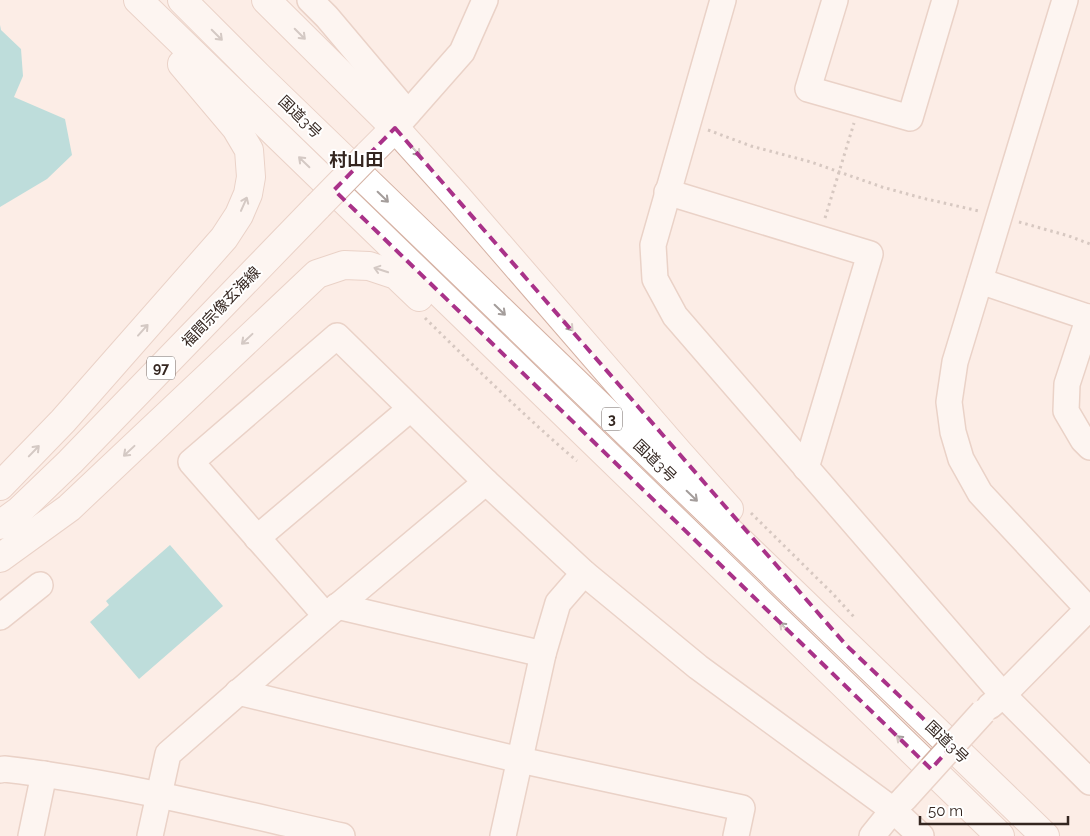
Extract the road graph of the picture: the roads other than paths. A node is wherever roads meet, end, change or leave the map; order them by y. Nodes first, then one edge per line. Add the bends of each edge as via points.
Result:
1 (136, 0) edge
2 (182, 0) edge
3 (266, 0) edge
4 (485, 0) edge
5 (723, 0) edge
6 (835, 0) edge
7 (945, 0) edge
8 (1065, 0) edge
9 (326, 6) edge
10 (402, 120) junction
11 (668, 192) junction
12 (980, 281) junction
13 (1089, 317) edge
14 (410, 409) junction
15 (1090, 448) edge
16 (620, 468) junction
17 (806, 468) junction
18 (486, 482) junction
19 (0, 486) edge
20 (0, 525) edge
21 (257, 538) junction
22 (0, 558) edge
23 (584, 572) junction
24 (40, 585) dead end
25 (1089, 610) edge
26 (332, 611) junction
27 (0, 617) edge
28 (846, 645) junction
29 (543, 654) junction
30 (238, 692) junction
31 (1003, 695) junction
32 (520, 760) junction
33 (0, 770) edge
34 (44, 774) junction
35 (1090, 782) edge
36 (160, 796) junction
37 (899, 804) junction
38 (274, 829) edge
39 (30, 836) edge
40 (150, 836) edge
41 (342, 836) edge
42 (503, 836) edge
43 (736, 836) edge
44 (872, 836) edge
45 (921, 836) edge
46 (1000, 836) edge
47 (1045, 836) edge

16 -> 1 main road, 国道3号 / 3
19 -> 1 main road via 224,238 248,194 251,177 249,150 236,128 153,30
2 -> 28 main road, 国道3号 / 3
3 -> 10 main road
4 - 10 street via 462,52
5 - 11 street
6 - 7 street via 808,89 910,118
8 - 12 street
9 - 10 street
10 - 20 main road, 福間宗像玄海線 / 97, bridge via 70,462
10 -> 28 main road via 458,198
11 - 17 street via 653,245 655,279 675,316
11 - 17 street via 870,254
12 - 13 street
12 - 25 street via 955,362 949,402 961,459 980,493
13 - 15 street via 1067,384 1066,412
14 - 18 street
14 - 21 street
14 - 21 street via 337,336 191,462
16 -> 22 main road via 545,416 396,275 369,266 344,265 316,274 69,508
46 -> 16 main road, 国道3号 / 3
17 - 31 street
18 - 23 street
18 - 26 street
21 - 26 street
23 - 29 street via 558,603
23 - 37 street via 698,666
24 - 27 street
25 - 31 street
26 - 29 street
26 - 30 street
28 - 47 main road, 国道3号 / 3
29 - 32 street
30 - 32 street
30 - 36 street via 168,754
31 - 35 street
31 - 37 street, bridge via 983,712
32 - 42 street
32 - 43 street via 742,808
33 - 34 street
34 - 36 street
34 - 39 street
36 - 38 street
36 - 40 street
37 - 44 street
37 - 45 street
38 - 41 street

